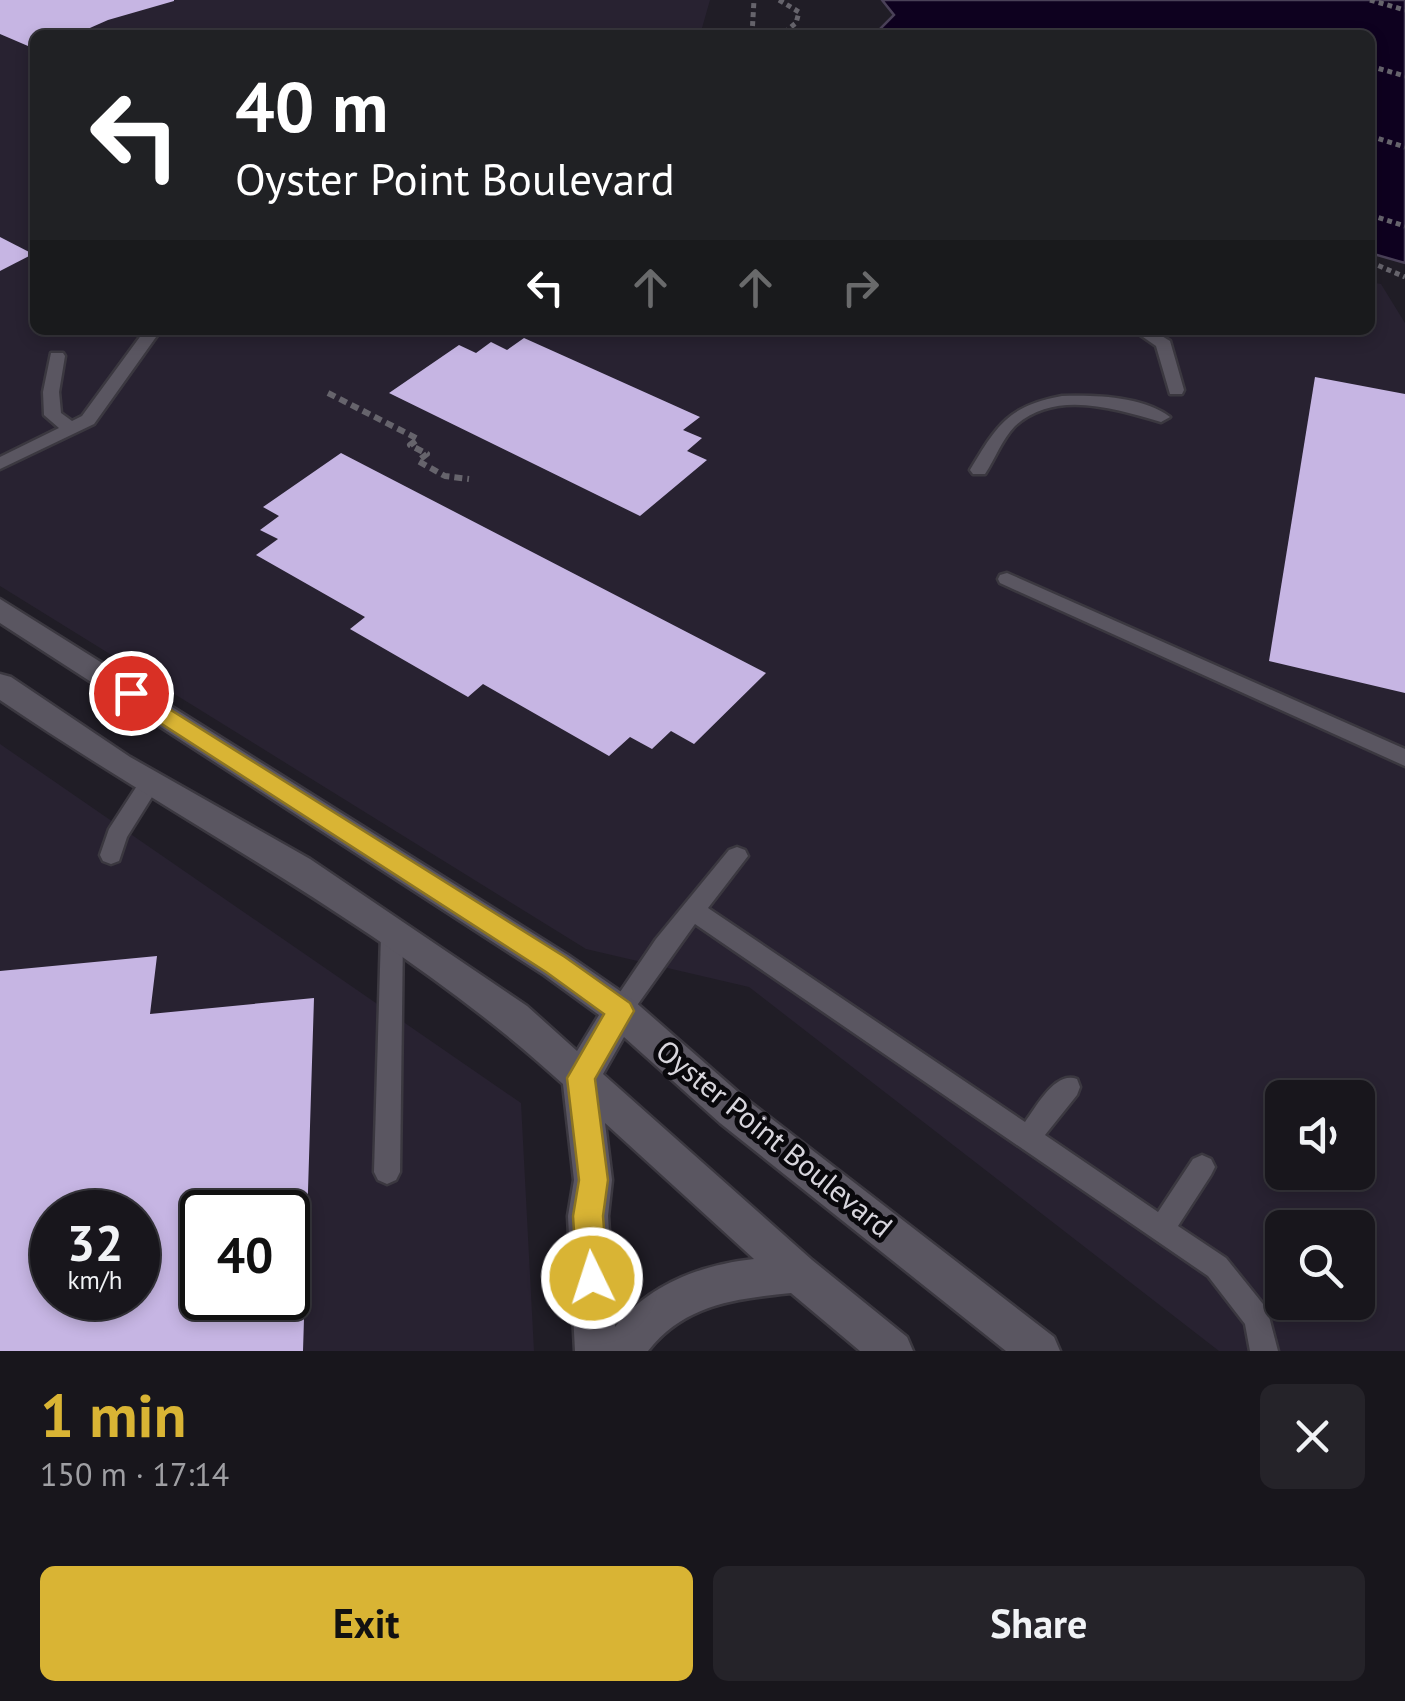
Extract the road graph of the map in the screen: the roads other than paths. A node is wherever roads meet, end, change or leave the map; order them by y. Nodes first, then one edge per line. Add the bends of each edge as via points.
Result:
1 (150, 335) edge
2 (1149, 335) edge
3 (58, 356) dead end
4 (1176, 390) dead end
5 (1161, 417) dead end
6 (69, 427) junction
7 (0, 464) edge
8 (979, 470) dead end
9 (1007, 580) dead end
10 (0, 609) edge
11 (2, 694) edge
12 (1405, 758) edge
13 (151, 781) junction
14 (111, 854) dead end
15 (737, 856) dead end
16 (694, 910) junction
17 (392, 935) junction
18 (620, 1011) junction
19 (581, 1078) junction
20 (1068, 1088) dead end
21 (1028, 1138) junction
22 (1202, 1166) dead end
23 (387, 1172) dead end
24 (1161, 1229) junction
25 (798, 1274) junction
26 (596, 1351) edge
27 (622, 1351) edge
28 (892, 1351) edge
29 (1040, 1351) edge
30 (1264, 1351) edge

1 - 6 lane via 88,420
2 - 4 lane via 1164,344
3 - 6 lane via 51,405 53,416
5 - 8 lane via 1129,403 1054,402 1007,425
6 - 7 lane
9 - 12 lane
10 - 18 street, Oyster Point Boulevard
11 - 13 street
13 - 14 lane
13 - 17 street via 298,868
15 - 16 lane
16 - 18 lane
16 - 21 lane
17 - 19 street via 514,1017
17 - 23 lane
18 - 19 street
18 - 29 street, Oyster Point Boulevard via 732,1112
19 - 25 street
19 - 26 street via 593,1180 588,1216
20 - 21 lane
21 - 24 lane
22 - 24 lane
24 - 30 lane via 1217,1266 1257,1318
25 - 27 street via 726,1280 685,1292 660,1308
25 - 28 street

